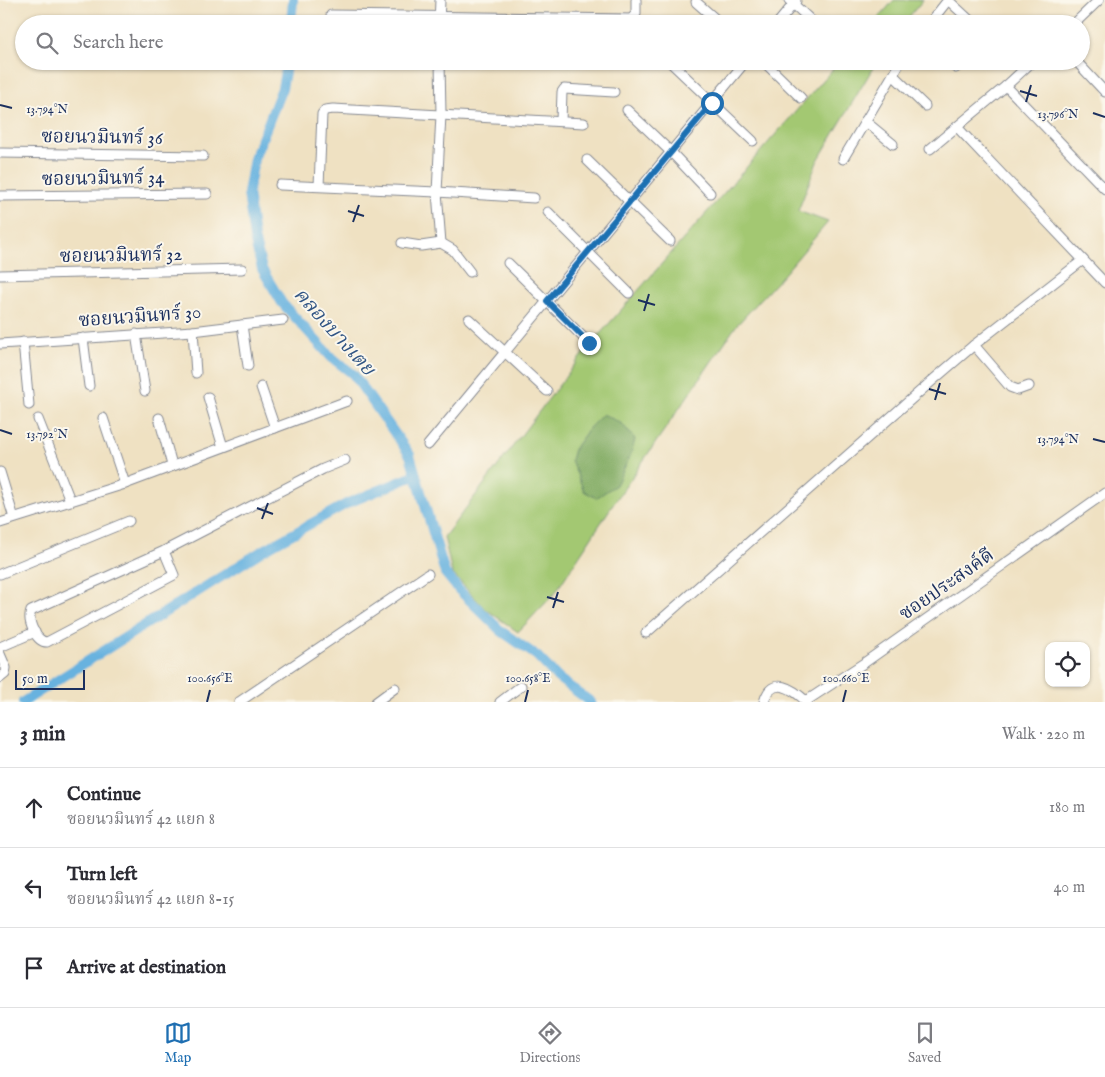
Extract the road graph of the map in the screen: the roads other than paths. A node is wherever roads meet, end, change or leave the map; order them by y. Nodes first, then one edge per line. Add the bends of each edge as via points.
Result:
1 (440, 0) edge
2 (636, 0) edge
3 (948, 0) edge
4 (1099, 0) edge
5 (793, 1) edge
6 (696, 2) dead end
7 (439, 15) edge
8 (635, 15) edge
9 (711, 15) edge
10 (783, 15) edge
11 (806, 15) edge
12 (936, 15) edge
13 (964, 15) edge
14 (1083, 15) edge
15 (440, 70) edge
16 (678, 70) edge
17 (739, 70) edge
18 (772, 70) edge
19 (896, 70) edge
20 (1023, 70) edge
21 (1084, 70) edge
22 (893, 75) junction
23 (1006, 86) junction
24 (614, 92) dead end
25 (1105, 92) edge
26 (801, 98) dead end
27 (712, 103) junction
28 (925, 106) dead end
29 (627, 110) dead end
30 (441, 115) junction
31 (561, 121) junction
32 (866, 121) junction
33 (584, 123) dead end
34 (957, 126) junction
35 (753, 141) dead end
36 (893, 144) dead end
37 (930, 149) dead end
38 (671, 152) junction
39 (0, 153) edge
40 (203, 156) dead end
41 (843, 159) dead end
42 (587, 160) dead end
43 (280, 185) dead end
44 (319, 186) junction
45 (1105, 189) edge
46 (437, 192) junction
47 (710, 193) dead end
48 (207, 194) dead end
49 (0, 196) edge
50 (534, 198) dead end
51 (630, 201) junction
52 (548, 212) dead end
53 (670, 241) dead end
54 (402, 243) dead end
55 (441, 243) junction
56 (588, 252) junction
57 (1083, 260) junction
58 (508, 263) dead end
59 (242, 269) dead end
60 (470, 272) dead end
61 (0, 275) edge
62 (1105, 283) edge
63 (629, 293) dead end
64 (547, 301) junction
65 (469, 319) dead end
66 (283, 320) dead end
67 (242, 325) junction
68 (193, 331) junction
69 (136, 334) junction
70 (83, 338) junction
71 (23, 342) junction
72 (589, 343) dead end
73 (0, 344) edge
74 (974, 345) junction
75 (505, 351) junction
76 (248, 366) dead end
77 (196, 373) dead end
78 (89, 386) dead end
79 (1030, 386) dead end
80 (261, 387) dead end
81 (144, 391) dead end
82 (547, 391) dead end
83 (208, 397) dead end
84 (347, 401) dead end
85 (29, 405) dead end
86 (38, 418) dead end
87 (103, 418) dead end
88 (159, 418) dead end
89 (275, 428) junction
90 (428, 445) dead end
91 (223, 447) junction
92 (345, 460) dead end
93 (172, 465) junction
94 (0, 472) edge
95 (124, 484) junction
96 (1105, 493) edge
97 (70, 500) junction
98 (14, 518) junction
99 (129, 521) dead end
100 (0, 523) edge
101 (164, 551) junction
102 (0, 574) edge
103 (428, 574) dead end
104 (35, 632) junction
105 (646, 633) dead end
106 (0, 647) edge
107 (0, 654) edge
108 (0, 678) edge
109 (520, 686) dead end
110 (395, 688) dead end
111 (244, 701) edge
112 (806, 701) edge
113 (376, 702) edge
114 (500, 702) edge
115 (764, 702) edge

1 - 7 street
2 - 8 street
3 - 12 street
3 - 13 street
4 - 14 street
5 - 10 street
5 - 11 street
6 - 9 street
15 - 30 street
16 - 27 street
17 - 27 street
18 - 26 street
19 - 22 street
20 - 23 street
21 - 25 street
22 - 28 street
22 - 32 street
23 - 34 street
23 - 45 street
24 - 31 street via 564,90
27 - 35 street
27 - 38 street
29 - 38 street
30 - 31 street
30 - 44 street via 326,110 322,114
30 - 46 street
31 - 33 street
32 - 36 street
32 - 41 street
34 - 37 street
34 - 57 street
38 - 47 street
38 - 51 street
39 - 40 street, ซอยนวมินทร์ 36
42 - 51 street
43 - 44 street
44 - 46 street
46 - 50 street
46 - 55 street
48 - 49 street, ซอยนวมินทร์ 34
51 - 53 street
51 - 56 street
52 - 56 street
54 - 55 street via 421,246
55 - 60 street via 453,250
56 - 63 street
56 - 64 street
57 - 62 street
57 - 74 street
58 - 64 street
59 - 61 street, ซอยนวมินทร์ 32
64 - 72 street
64 - 75 street
65 - 75 street
66 - 67 street, ซอยนวมินทร์ 30
67 - 68 street, ซอยนวมินทร์ 30
67 - 76 street
68 - 69 street, ซอยนวมินทร์ 30
68 - 77 street
69 - 70 street, ซอยนวมินทร์ 30
69 - 81 street
70 - 71 street, ซอยนวมินทร์ 30
70 - 78 street
71 - 73 street, ซอยนวมินทร์ 30
71 - 85 street
74 - 79 street via 1010,387 1018,390
74 - 105 street
75 - 82 street
75 - 90 street
80 - 89 street
83 - 91 street
84 - 89 street
86 - 97 street
87 - 95 street
88 - 93 street
89 - 91 street
91 - 93 street
92 - 101 street
93 - 95 street
94 - 98 street
95 - 97 street
96 - 112 street, ซอยประสงค์ดี
97 - 98 street
98 - 100 street
99 - 102 street
101 - 104 street via 31,612 29,620
101 - 104 street via 174,575 47,642 39,640
103 - 111 street
104 - 106 street
107 - 108 street via 6,668
109 - 114 street
110 - 113 street
112 - 115 street, ซอยประสงค์ดี via 788,687 777,686

